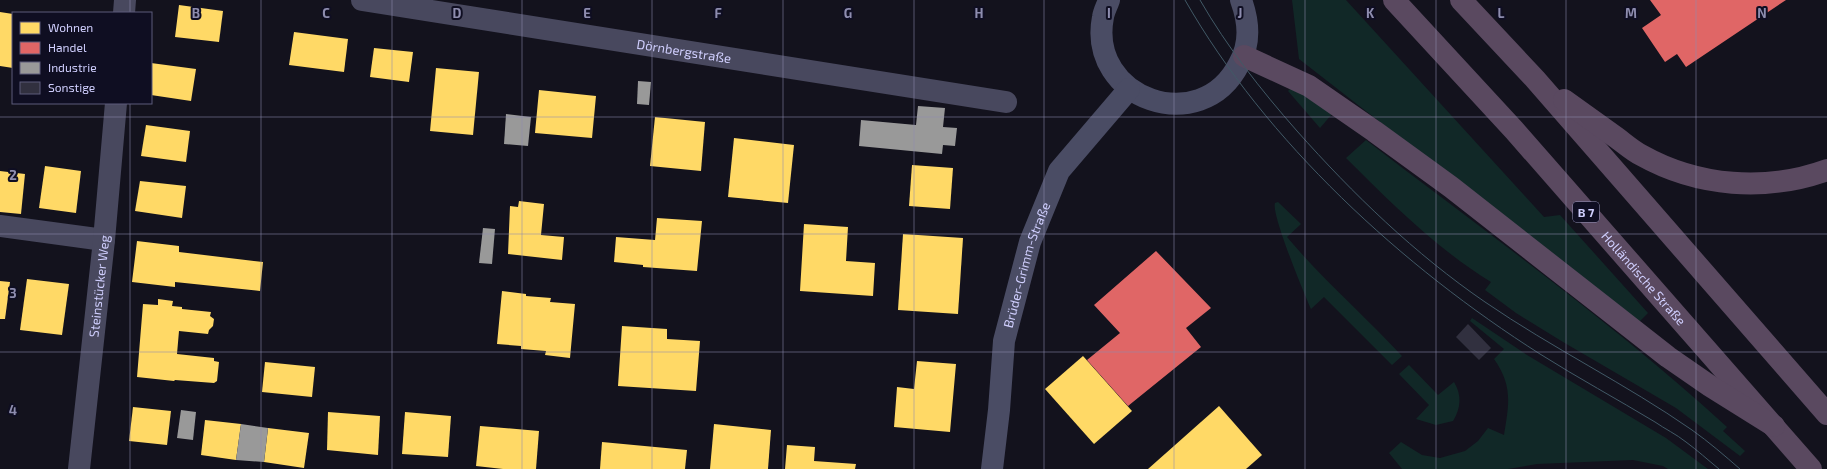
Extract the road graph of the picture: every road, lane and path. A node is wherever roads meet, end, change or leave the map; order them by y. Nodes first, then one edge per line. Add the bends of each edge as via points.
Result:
1 (125, 0) edge
2 (362, 0) edge
3 (1241, 0) edge
4 (1394, 0) edge
5 (1461, 0) edge
6 (1104, 6) edge
7 (124, 12) edge
8 (1244, 56) junction
9 (1535, 79) junction
10 (1129, 89) junction
11 (1006, 102) dead end
12 (116, 104) edge
13 (1827, 170) edge
14 (0, 226) edge
15 (104, 240) junction
16 (1827, 414) edge
17 (1774, 426) junction
18 (80, 469) edge
19 (992, 469) edge
20 (1811, 469) edge

1 - 7 street
2 - 11 street, Dörnbergstraße
3 - 8 street via 1247,16 1248,36
4 - 17 highway, Holländische Straße / B 7 via 1514,130
5 - 9 highway
6 - 10 street via 1102,37 1106,56 1115,74
8 - 10 street via 1226,84 1204,99 1185,104 1165,104 1146,99
8 - 17 highway via 1309,86 1374,131 1451,187 1668,357
9 - 13 highway via 1640,155 1690,175 1727,183 1758,184 1786,182
9 - 16 highway
10 - 19 street, Brüder-Grimm-Straße via 1059,171 1030,242 1004,341
12 - 15 street, Steinstücker Weg
14 - 15 street
15 - 18 street, Steinstücker Weg
17 - 20 highway, Holländische Straße / B 7

